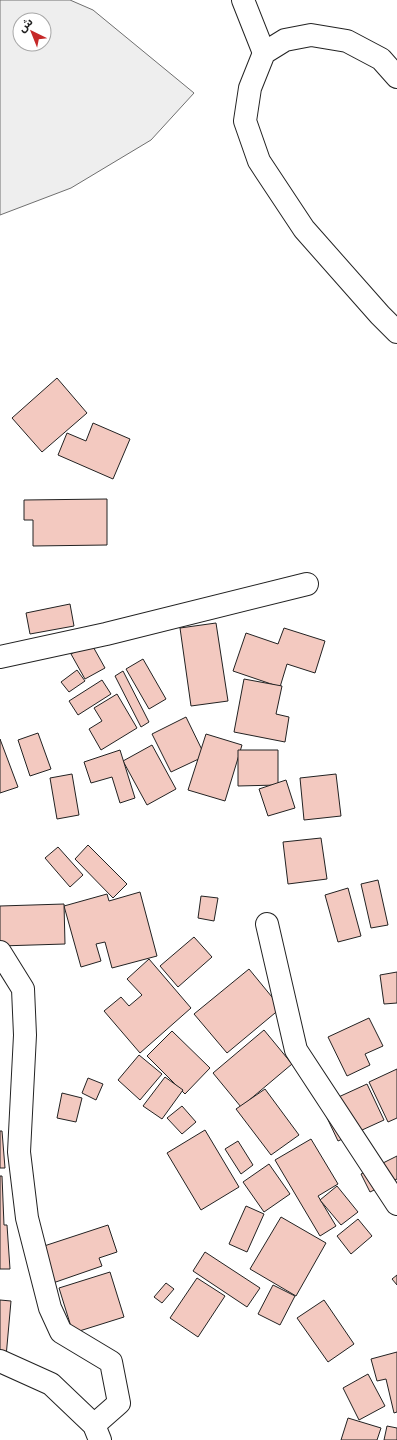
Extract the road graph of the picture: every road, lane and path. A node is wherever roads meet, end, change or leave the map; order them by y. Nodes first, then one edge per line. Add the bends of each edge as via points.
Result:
1 (243, 0) edge
2 (264, 53) junction
3 (397, 77) edge
4 (397, 332) edge
5 (307, 584) dead end
6 (0, 657) edge
7 (267, 924) dead end
8 (0, 952) edge
9 (397, 1204) edge
10 (0, 1361) edge
11 (97, 1432) edge

1 - 2 street
2 - 3 street via 285,40 311,35 347,41 381,59
2 - 4 street via 250,88 245,121 258,162 304,229
5 - 6 street via 106,634
7 - 9 street via 296,1050
8 - 11 street via 23,990 25,1035 19,1152 27,1218 50,1308 61,1332 111,1362 118,1396 119,1403
10 - 11 street via 51,1384

